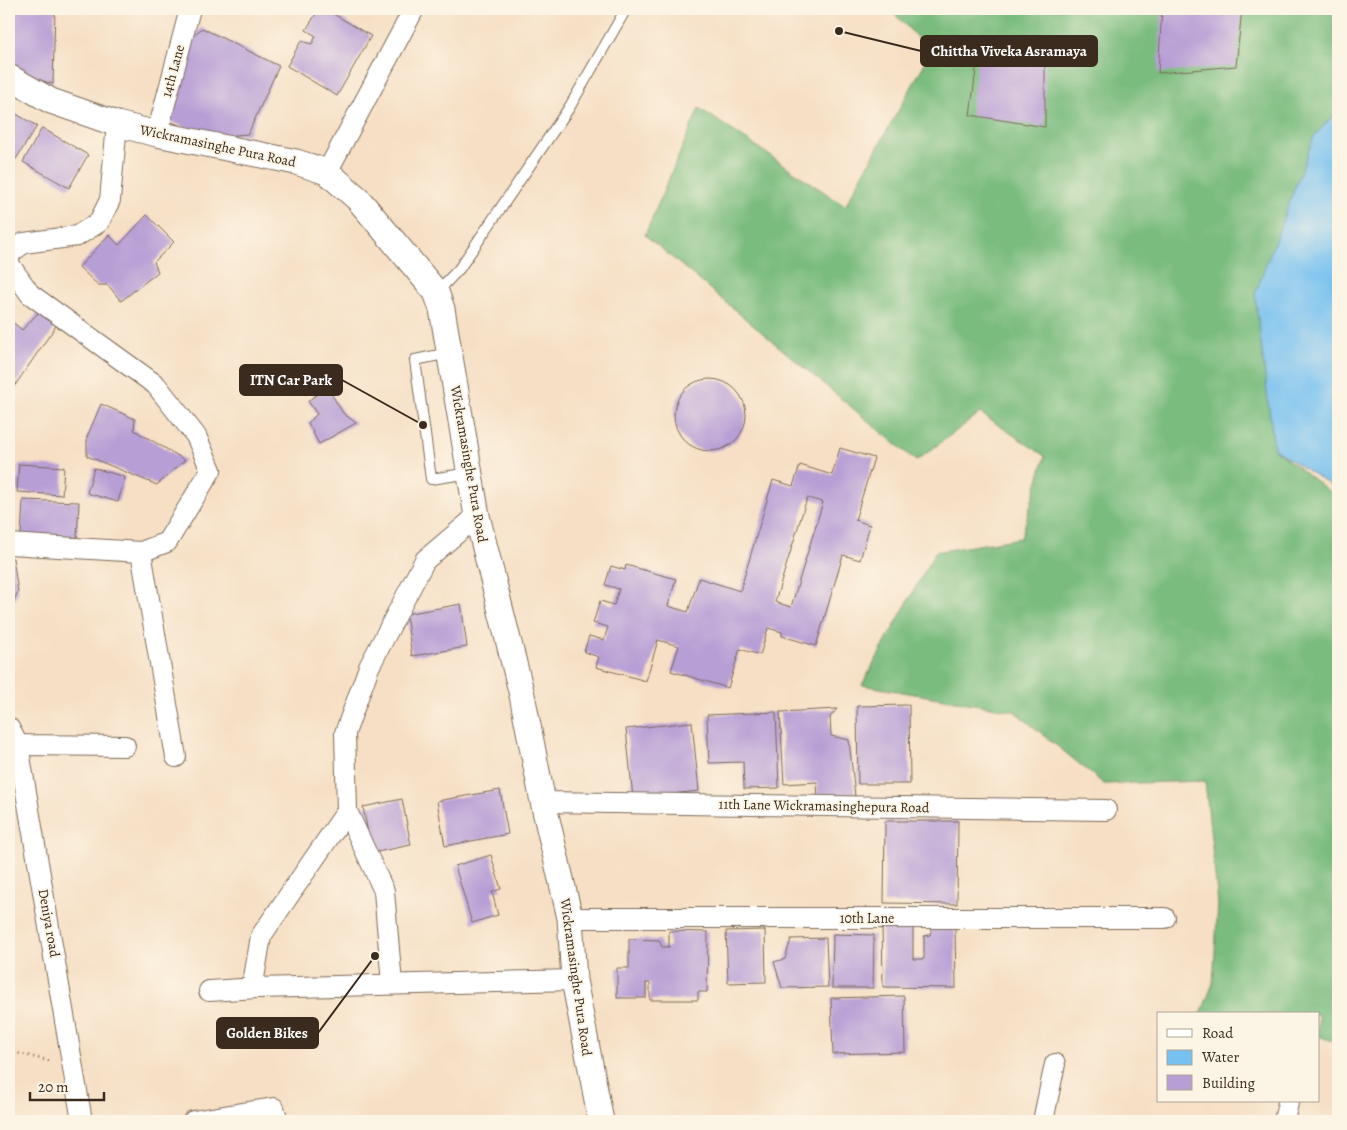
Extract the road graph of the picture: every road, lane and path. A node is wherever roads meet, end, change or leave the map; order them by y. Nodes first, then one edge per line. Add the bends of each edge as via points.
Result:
1 (190, 9) edge
2 (414, 9) edge
3 (626, 9) edge
4 (9, 77) edge
5 (117, 124) junction
6 (156, 134) junction
7 (327, 172) junction
8 (9, 262) edge
9 (436, 292) junction
10 (449, 354) junction
11 (470, 473) junction
12 (477, 516) junction
13 (9, 544) edge
14 (141, 552) junction
15 (9, 728) edge
16 (13, 744) edge
17 (125, 746) dead end
18 (176, 757) dead end
19 (543, 802) junction
20 (1106, 810) dead end
21 (347, 811) junction
22 (570, 918) junction
23 (1165, 918) dead end
24 (574, 980) junction
25 (392, 984) junction
26 (257, 988) junction
27 (209, 991) dead end
28 (9, 1050) edge
29 (57, 1063) dead end
30 (1055, 1064) dead end
31 (276, 1115) edge
32 (82, 1121) edge
33 (194, 1121) edge
34 (601, 1121) edge
35 (1043, 1121) edge

1 - 6 street, 14th Lane
2 - 7 street
3 - 9 lane via 569,108 459,269
4 - 5 street, Wickramasinghe Pura Road via 50,101
5 - 6 street, Wickramasinghe Pura Road
5 - 8 street via 110,200 99,222 77,236 24,242 10,253
6 - 7 street, Wickramasinghe Pura Road via 296,162
7 - 9 street, Wickramasinghe Pura Road via 358,199
8 - 14 street via 30,294 156,385 196,436 211,470 167,542
9 - 10 street, Wickramasinghe Pura Road
10 - 11 street, Wickramasinghe Pura Road
10 - 11 lane via 415,360 431,479
11 - 12 street, Wickramasinghe Pura Road
12 - 19 street, Wickramasinghe Pura Road via 522,695
12 - 21 street via 425,560 369,667 345,733
13 - 14 street
14 - 18 street
15 - 16 street, Deniya road
16 - 17 street
16 - 32 street, Deniya road
19 - 20 street, 11th Lane Wickramasinghepura Road
19 - 22 street, Wickramasinghe Pura Road
21 - 25 street via 384,891
21 - 26 street via 262,936 254,978
22 - 23 street, 10th Lane
22 - 24 street, Wickramasinghe Pura Road
24 - 25 street
24 - 34 street, Wickramasinghe Pura Road
25 - 26 street
26 - 27 street
28 - 29 path
30 - 35 street
31 - 33 street

